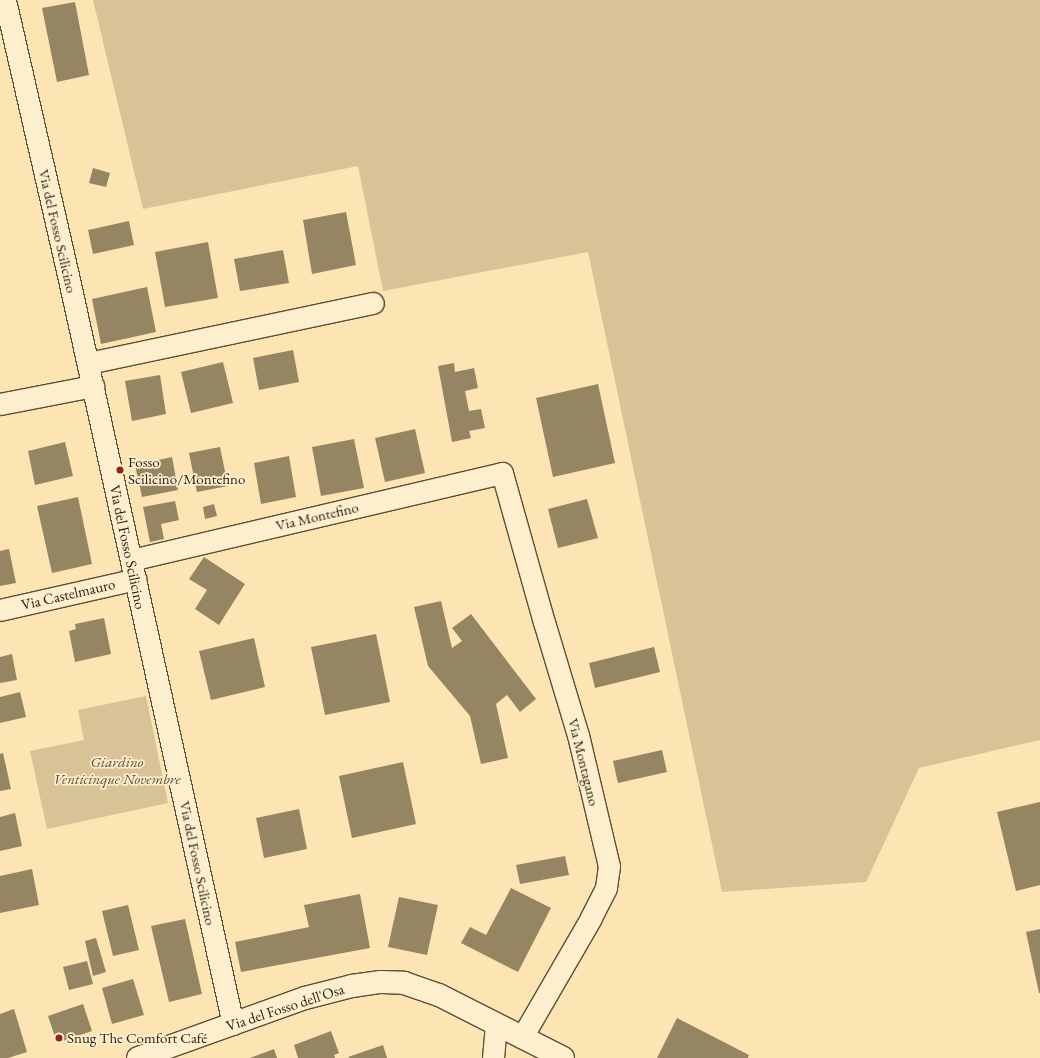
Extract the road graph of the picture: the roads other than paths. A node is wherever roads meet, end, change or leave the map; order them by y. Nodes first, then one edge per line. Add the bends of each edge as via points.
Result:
1 (5, 0) edge
2 (373, 303) dead end
3 (88, 363) junction
4 (93, 386) junction
5 (0, 404) edge
6 (502, 473) joint
7 (134, 569) junction
8 (0, 610) edge
9 (233, 1024) junction
10 (496, 1024) junction
11 (522, 1037) junction
12 (138, 1058) edge
13 (493, 1058) edge
14 (563, 1058) edge

1 - 3 street, Via del Fosso Scilicino
2 - 3 street
3 - 4 street, Via del Fosso Scilicino
4 - 5 street
4 - 7 street, Via del Fosso Scilicino
6 - 7 street, Via Montefino
6 - 11 street, Via Montagano via 578,735 609,866 606,888 591,918
7 - 8 street, Via Castelmauro
7 - 9 street, Via del Fosso Scilicino
9 - 10 street, Via del Fosso dell'Osa via 324,992 381,982 404,983 426,989
9 - 12 street, Via del Fosso dell'Osa
10 - 11 street, Via del Fosso dell'Osa
10 - 13 street
11 - 14 street, Via del Fosso dell'Osa

